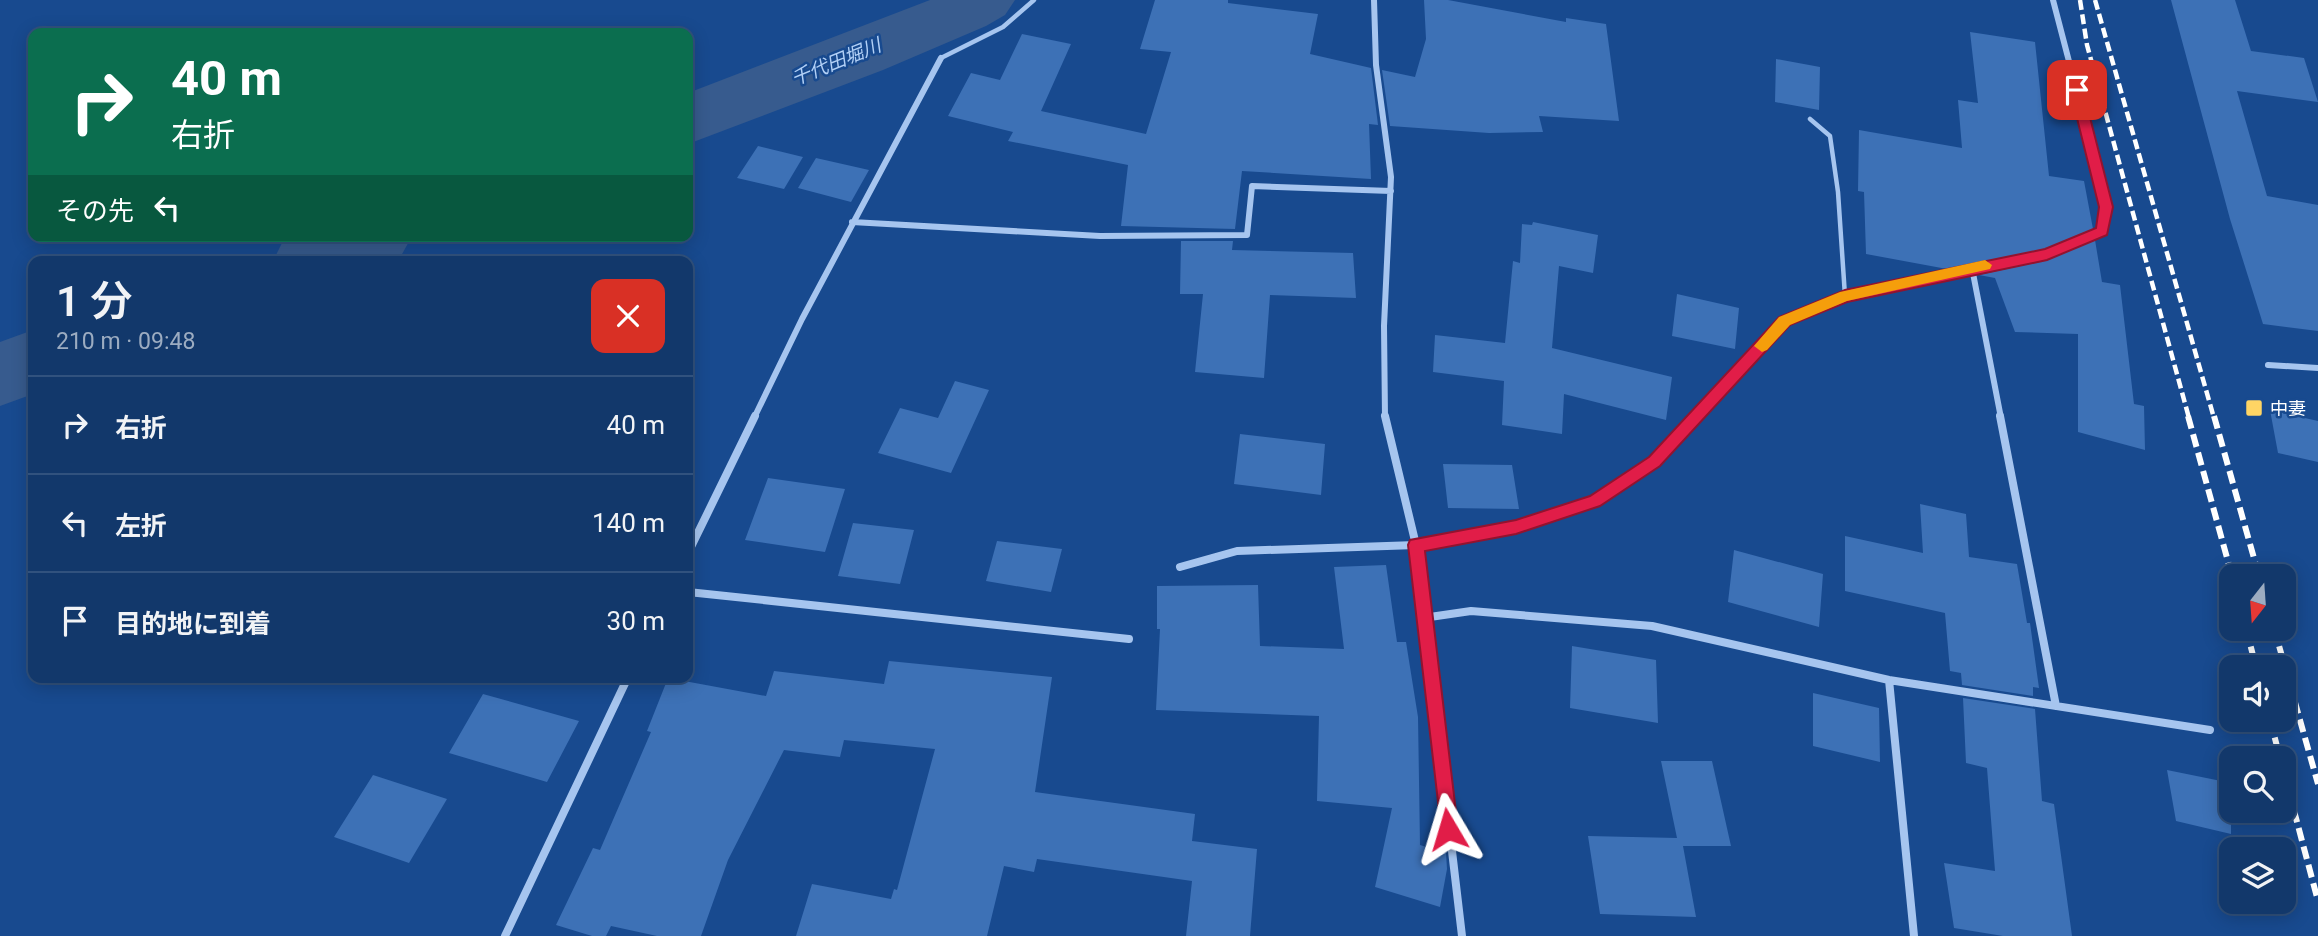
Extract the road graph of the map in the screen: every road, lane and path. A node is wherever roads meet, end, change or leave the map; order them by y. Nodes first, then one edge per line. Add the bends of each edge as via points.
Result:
1 (1034, 0) edge
2 (1374, 0) edge
3 (2053, 0) edge
4 (941, 58) joint
5 (1810, 119) dead end
6 (1391, 191) junction
7 (852, 222) junction
8 (1972, 268) junction
9 (1845, 296) junction
10 (2268, 365) dead end
11 (2318, 368) edge
12 (693, 543) edge
13 (1416, 545) junction
14 (1180, 567) dead end
15 (693, 593) edge
16 (1423, 618) junction
17 (1129, 639) dead end
18 (1889, 680) junction
19 (625, 683) edge
20 (2056, 706) junction
21 (2210, 730) dead end
22 (505, 936) edge
23 (1462, 936) edge
24 (1914, 936) edge

1 - 4 lane via 1025,12 990,35
2 - 6 street via 1376,65
3 - 8 street via 2106,207 2102,231 2047,254
4 - 7 street
5 - 9 lane via 1830,136
6 - 7 street via 1252,186 1247,235 1100,236
6 - 13 street via 1384,414
7 - 12 street
8 - 9 street
8 - 20 street
9 - 13 street via 1784,321 1655,461 1595,501 1516,527
10 - 11 street
13 - 14 street via 1237,551
13 - 16 street
15 - 17 street
16 - 18 street via 1471,611 1652,626
16 - 23 street
18 - 20 street
18 - 24 street
19 - 22 street
20 - 21 street

